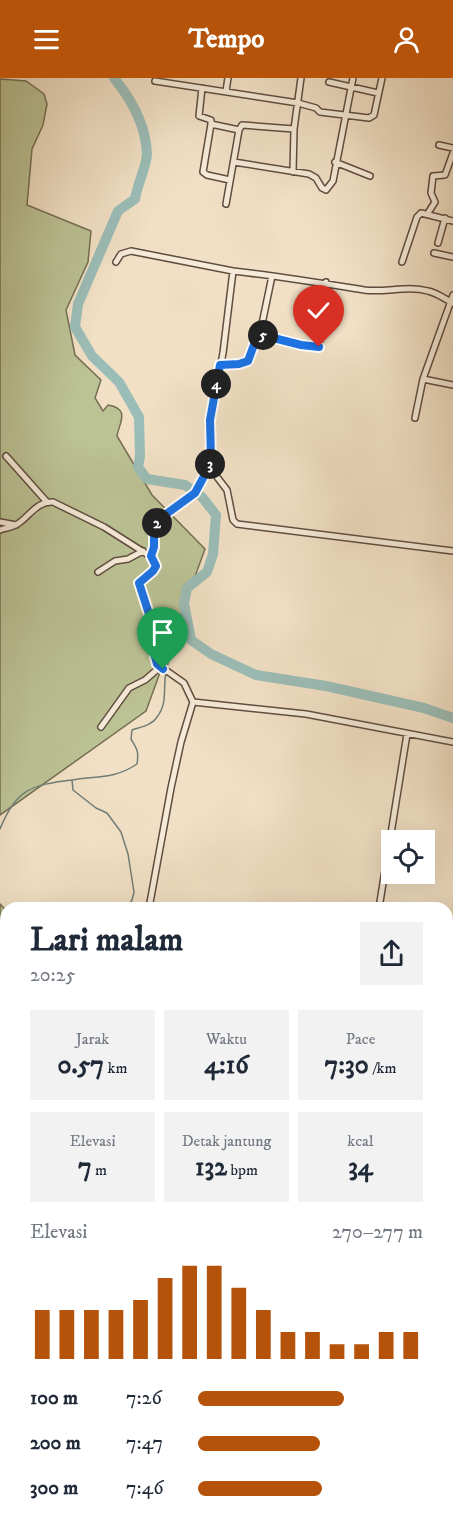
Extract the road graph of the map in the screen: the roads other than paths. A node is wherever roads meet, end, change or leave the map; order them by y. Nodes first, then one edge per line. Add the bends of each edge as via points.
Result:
1 (228, 78) edge
2 (301, 78) edge
3 (352, 78) edge
4 (382, 78) edge
5 (169, 80) edge
6 (155, 81) dead end
7 (328, 82) dead end
8 (351, 86) junction
9 (202, 87) junction
10 (226, 91) junction
11 (378, 93) junction
12 (298, 103) junction
13 (345, 115) junction
14 (211, 124) junction
15 (294, 129) junction
16 (239, 130) junction
17 (439, 145) dead end
18 (453, 148) edge
19 (453, 153) edge
20 (234, 162) junction
21 (335, 162) junction
22 (294, 171) junction
23 (370, 176) dead end
24 (230, 180) junction
25 (226, 204) dead end
26 (428, 213) junction
27 (445, 218) junction
28 (453, 220) edge
29 (438, 243) dead end
30 (434, 253) dead end
31 (453, 257) edge
32 (116, 262) dead end
33 (402, 262) dead end
34 (232, 271) junction
35 (273, 276) junction
36 (326, 282) junction
37 (453, 295) edge
38 (452, 302) edge
39 (258, 334) junction
40 (220, 365) junction
41 (423, 379) junction
42 (453, 385) edge
43 (416, 418) dead end
44 (6, 456) dead end
45 (211, 459) junction
46 (46, 501) junction
47 (0, 522) edge
48 (17, 525) junction
49 (0, 530) edge
50 (143, 551) junction
51 (453, 551) edge
52 (151, 556) junction
53 (98, 572) dead end
54 (164, 670) junction
55 (193, 702) junction
56 (101, 727) dead end
57 (407, 734) junction
58 (453, 742) edge
59 (150, 902) edge
60 (380, 902) edge

1 - 10 street
2 - 12 street
3 - 8 street
4 - 11 street
5 - 6 street
5 - 9 street
7 - 8 street
8 - 11 street
8 - 13 street
9 - 10 street
9 - 14 street via 199,116 211,120
10 - 12 street
11 - 13 street via 372,117
12 - 13 street via 320,112
12 - 15 street
13 - 21 street
14 - 16 street
14 - 24 street via 202,171 207,176
15 - 16 street via 242,125
15 - 22 street
16 - 20 street
17 - 18 street
19 - 26 street via 446,175 434,176 431,193 435,202
20 - 22 street
20 - 24 street
21 - 22 street via 333,181 326,190 314,176
21 - 23 street
24 - 25 street
26 - 27 street
26 - 33 street via 417,217
27 - 28 street
27 - 29 street
30 - 31 street
32 - 34 street via 121,254 131,251
34 - 35 street
34 - 40 street
35 - 36 street
35 - 39 street
36 - 38 street via 375,291 427,290
36 - 39 street via 319,347
37 - 38 street
38 - 41 street
39 - 40 street via 248,361
40 - 45 street via 210,420
41 - 42 street
41 - 43 street
44 - 46 street
45 - 51 street via 227,490 237,524
45 - 52 street via 195,493 158,520
46 - 48 street
46 - 50 street via 104,527
47 - 48 street
48 - 49 street
50 - 52 street
50 - 53 street
52 - 54 street via 156,562 153,571 139,583 150,617 155,657
54 - 55 street via 184,683
54 - 56 street via 129,688
55 - 57 street via 306,714
55 - 59 street via 173,776
57 - 58 street
57 - 60 street

